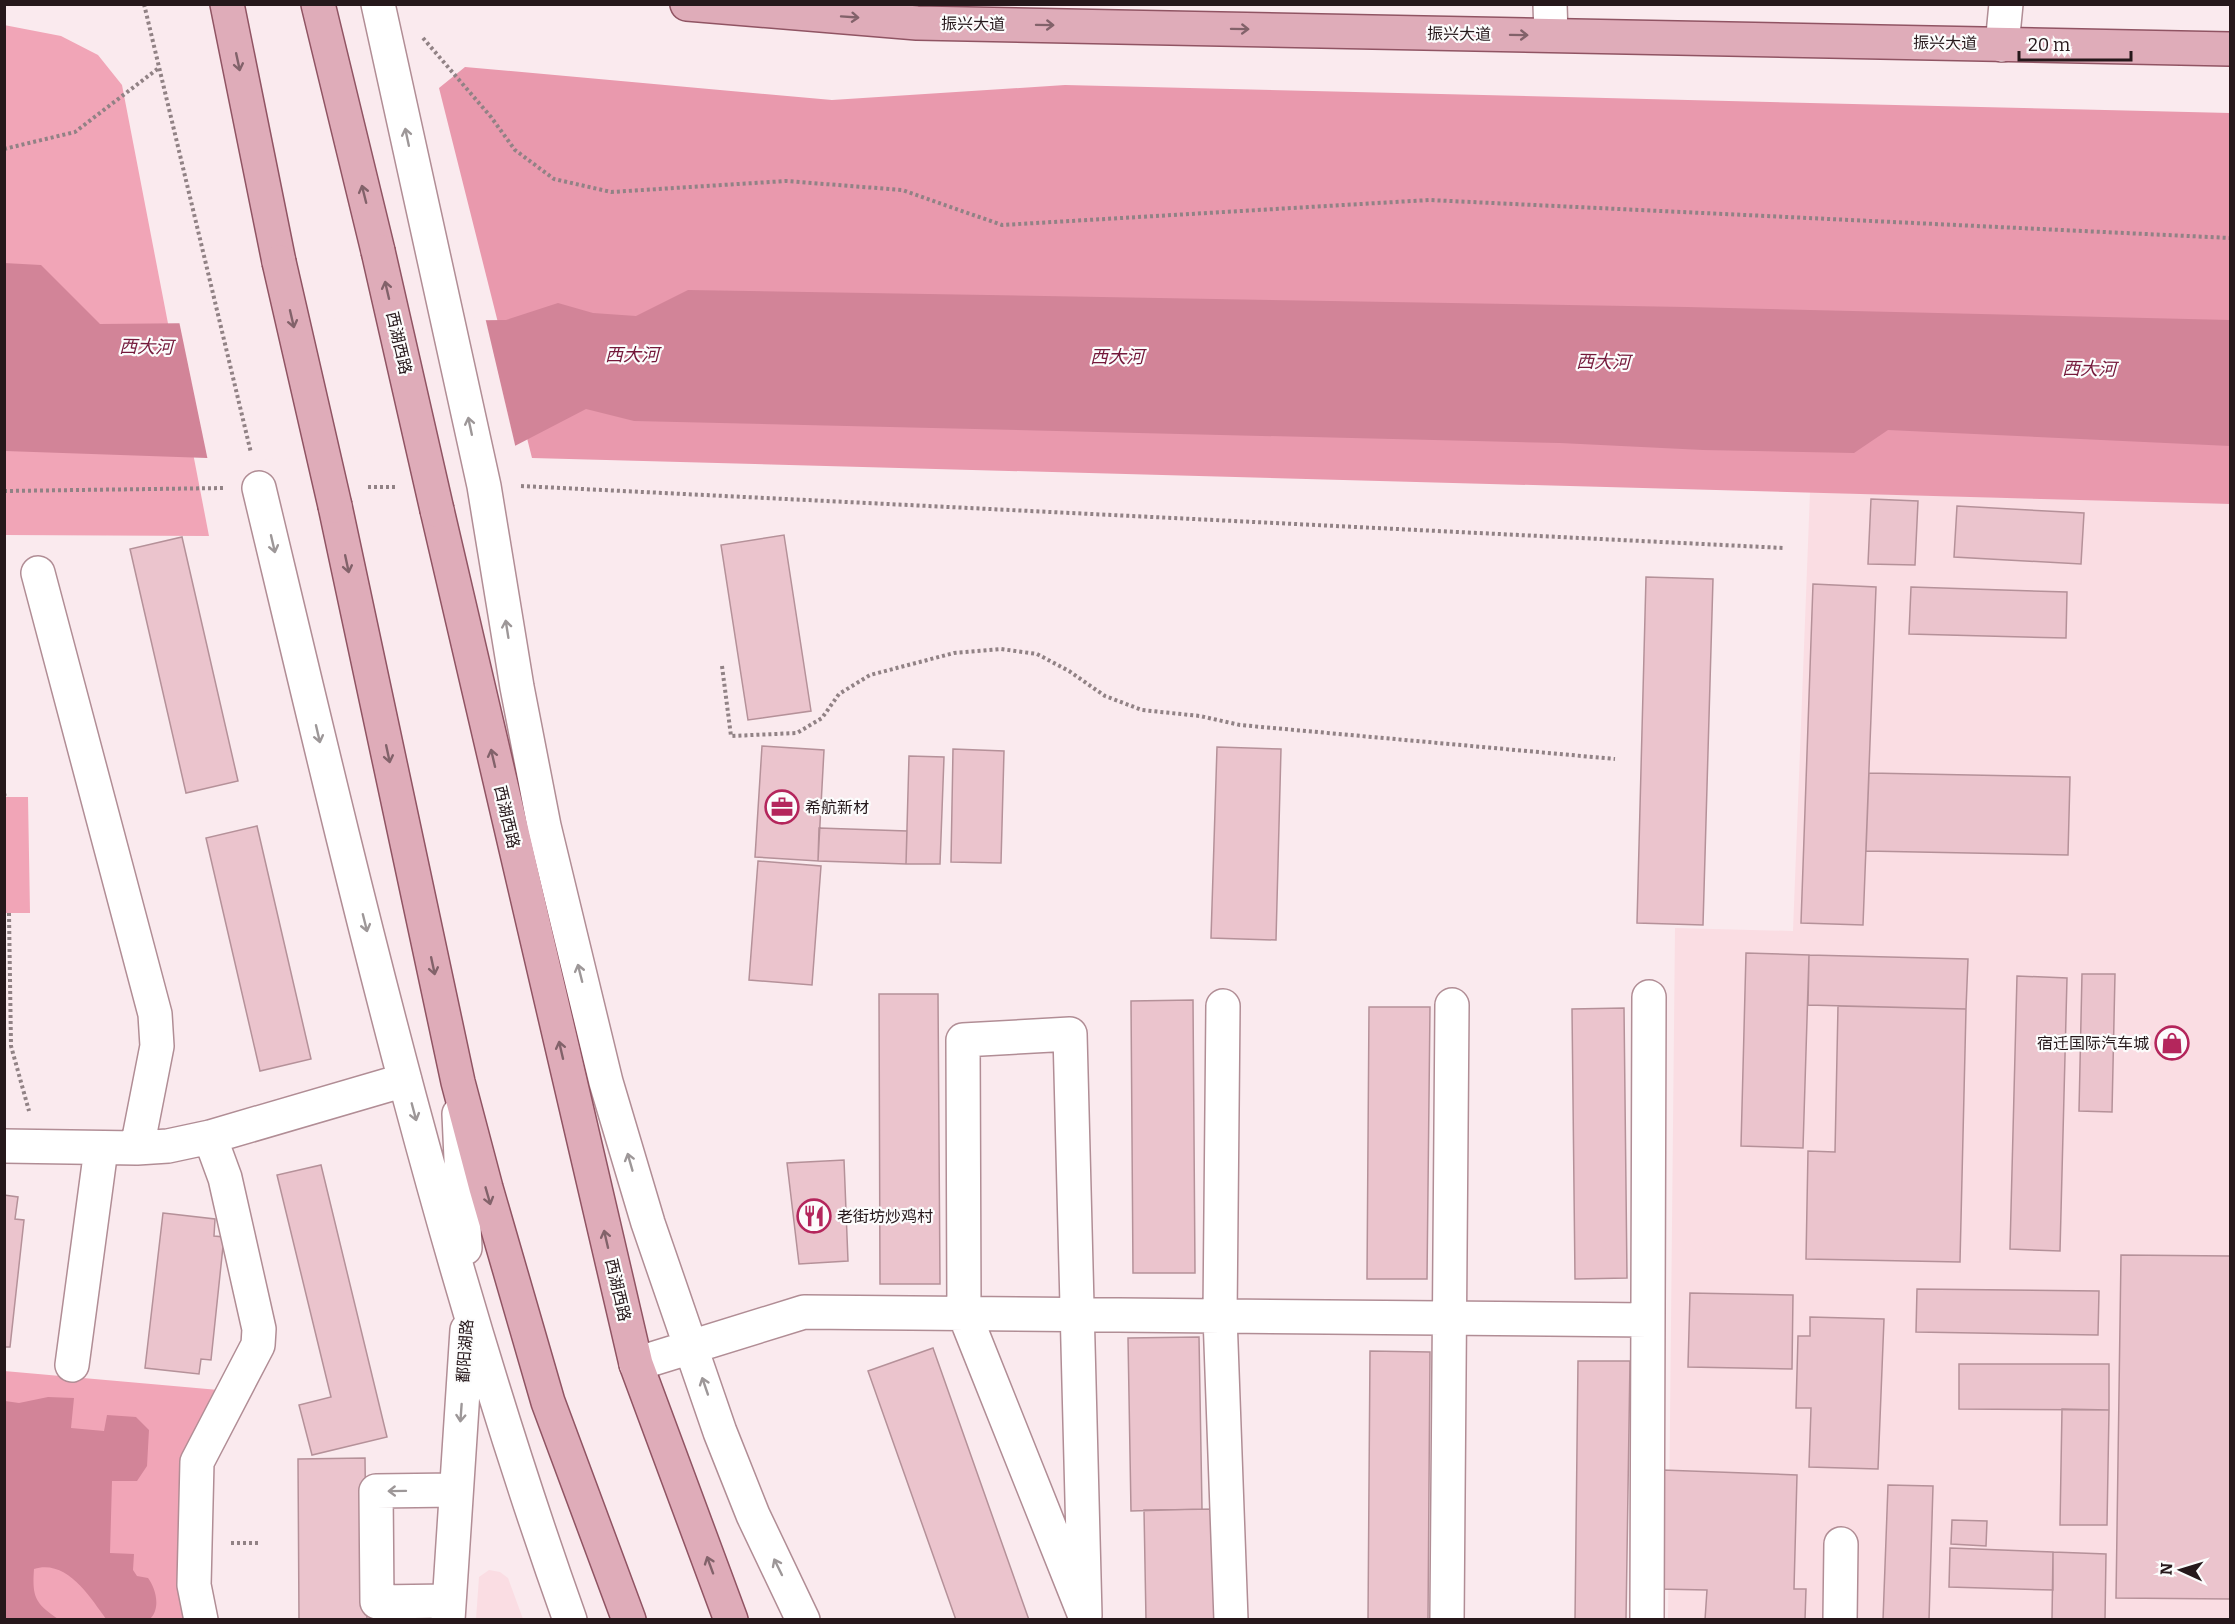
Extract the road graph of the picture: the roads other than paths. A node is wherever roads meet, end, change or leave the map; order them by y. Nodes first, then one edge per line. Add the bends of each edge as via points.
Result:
1 (227, 4) edge
2 (318, 4) edge
3 (378, 4) edge
4 (687, 4) edge
5 (2006, 4) edge
6 (1550, 20) edge
7 (2002, 45) junction
8 (2230, 49) edge
9 (256, 475) road end
10 (38, 573) dead end
11 (1649, 997) dead end
12 (1452, 1005) dead end
13 (1223, 1006) dead end
14 (405, 1080) junction
15 (458, 1082) junction
16 (210, 1137) junction
17 (4, 1146) edge
18 (137, 1148) junction
19 (101, 1149) junction
20 (468, 1307) junction
21 (964, 1313) junction
22 (1078, 1315) junction
23 (1220, 1316) junction
24 (1448, 1318) junction
25 (1648, 1320) junction
26 (691, 1347) junction
27 (636, 1364) junction
28 (72, 1365) dead end
29 (456, 1490) junction
30 (1842, 1544) dead end
31 (448, 1610) edge
32 (201, 1620) edge
33 (570, 1620) edge
34 (629, 1620) edge
35 (731, 1620) edge
36 (803, 1620) edge
37 (1231, 1620) edge
38 (1447, 1620) edge
39 (1647, 1620) edge
40 (1840, 1620) edge

1 -> 15 main road, bridge via 279,262
27 -> 2 main road, 西湖西路, bridge
26 -> 3 street via 648,1223 600,1059 544,826 483,485
4 -> 6 main road, 振兴大道 via 917,22
5 - 7 street
6 - 7 main road, 振兴大道
7 - 8 main road, 振兴大道
9 -> 14 street
10 - 18 street via 155,1014 157,1046
11 - 25 street
12 - 24 street
13 - 23 street
14 - 16 street
14 -> 20 street
15 - 20 street, 鄱阳湖路
15 -> 34 main road via 548,1402
16 - 18 street
16 - 32 street via 225,1178 259,1329 258,1345 197,1462 194,1585
17 - 19 street
18 - 19 street
19 - 28 street
20 -> 29 street, 鄱阳湖路
20 - 33 street
21 - 22 street
21 - 22 street via 1085,1616
21 - 22 street via 963,1040 1070,1034
21 - 26 street via 804,1312
22 - 23 street
23 - 24 street
23 - 37 street
24 - 25 street
24 - 38 street
25 - 39 street
26 - 27 street
36 -> 26 street via 753,1515
35 -> 27 main road, 西湖西路
29 - 31 street, 鄱阳湖路
29 -> 31 street via 376,1491 377,1602
30 - 40 street

